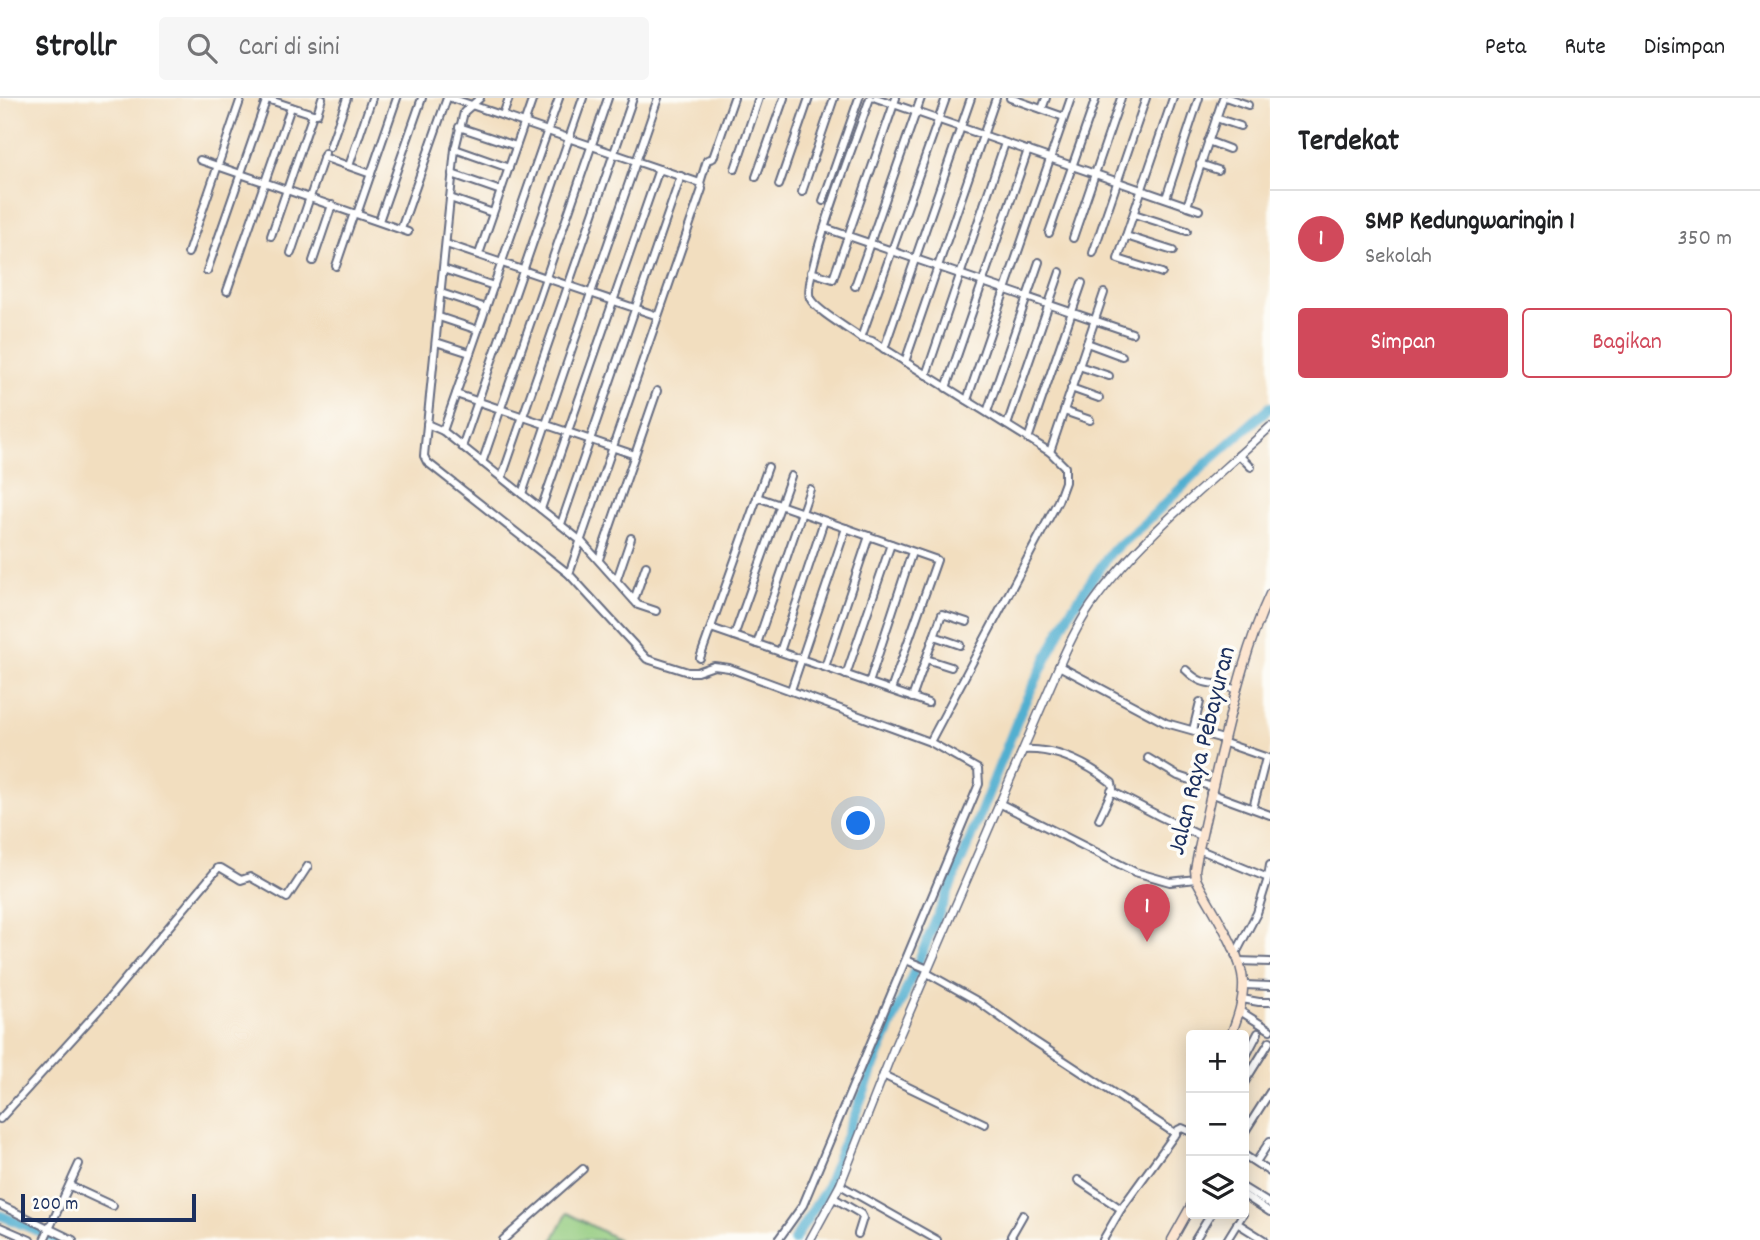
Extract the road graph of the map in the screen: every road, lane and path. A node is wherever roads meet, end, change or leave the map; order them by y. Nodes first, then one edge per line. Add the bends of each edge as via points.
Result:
1 (241, 98) edge
2 (267, 98) edge
3 (322, 98) edge
4 (347, 98) edge
5 (372, 98) edge
6 (397, 98) edge
7 (422, 98) edge
8 (449, 98) edge
9 (480, 98) edge
10 (509, 98) edge
11 (533, 98) edge
12 (559, 98) edge
13 (583, 98) edge
14 (608, 98) edge
15 (633, 98) edge
16 (658, 98) edge
17 (734, 98) edge
18 (759, 98) edge
19 (784, 98) edge
20 (809, 98) edge
21 (834, 98) edge
22 (859, 98) edge
23 (870, 98) edge
24 (876, 98) edge
25 (920, 98) edge
26 (946, 98) edge
27 (971, 98) edge
28 (996, 98) edge
29 (1010, 98) edge
30 (1046, 98) edge
31 (1071, 98) edge
32 (1096, 98) edge
33 (1121, 98) edge
34 (1146, 98) edge
35 (1173, 98) edge
36 (1199, 98) edge
37 (1226, 98) edge
38 (1020, 100) edge
39 (895, 101) edge
40 (470, 105) junction
41 (1248, 105) dead end
42 (291, 107) junction
43 (1042, 109) junction
44 (916, 112) junction
45 (313, 114) junction
46 (503, 116) junction
47 (1064, 117) junction
48 (1216, 118) junction
49 (938, 120) junction
50 (525, 123) junction
51 (1240, 126) dead end
52 (459, 127) junction
53 (961, 127) junction
54 (547, 131) junction
55 (983, 135) junction
56 (569, 139) junction
57 (1208, 141) junction
58 (1005, 143) junction
59 (516, 146) junction
60 (592, 146) junction
61 (455, 149) junction
62 (1229, 149) dead end
63 (1028, 150) junction
64 (326, 152) junction
65 (614, 154) junction
66 (1050, 158) junction
67 (200, 160) dead end
68 (636, 161) junction
69 (1200, 164) junction
70 (218, 166) junction
71 (349, 166) junction
72 (1072, 166) junction
73 (509, 168) junction
74 (659, 169) junction
75 (734, 169) dead end
76 (1218, 170) dead end
77 (241, 174) junction
78 (371, 174) junction
79 (452, 174) junction
80 (1095, 174) junction
81 (681, 176) junction
82 (757, 177) dead end
83 (265, 182) junction
84 (1117, 182) junction
85 (699, 183) junction
86 (779, 184) dead end
87 (287, 190) junction
88 (1142, 190) junction
89 (501, 191) junction
90 (802, 192) dead end
91 (309, 198) junction
92 (450, 198) junction
93 (1166, 198) junction
94 (823, 201) dead end
95 (332, 205) junction
96 (1187, 206) junction
97 (1199, 210) dead end
98 (355, 213) junction
99 (493, 213) junction
100 (1134, 214) junction
101 (379, 221) junction
102 (825, 228) junction
103 (1186, 231) dead end
104 (1049, 233) dead end
105 (848, 235) junction
106 (271, 236) dead end
107 (1126, 236) junction
108 (1073, 238) dead end
109 (870, 243) junction
110 (446, 244) junction
111 (892, 250) junction
112 (1173, 251) dead end
113 (188, 253) dead end
114 (290, 253) dead end
115 (1093, 253) dead end
116 (479, 254) junction
117 (915, 258) junction
118 (313, 261) dead end
119 (502, 262) junction
120 (1039, 262) dead end
121 (336, 265) dead end
122 (938, 266) junction
123 (443, 269) junction
124 (207, 271) dead end
125 (523, 271) junction
126 (811, 272) junction
127 (1060, 272) dead end
128 (1162, 273) dead end
129 (960, 274) junction
130 (546, 278) junction
131 (983, 282) junction
132 (1082, 283) dead end
133 (494, 286) junction
134 (568, 286) junction
135 (855, 286) dead end
136 (1005, 289) junction
137 (227, 291) dead end
138 (441, 293) junction
139 (590, 293) junction
140 (1104, 293) dead end
141 (1027, 297) junction
142 (613, 301) junction
143 (1049, 304) junction
144 (486, 308) junction
145 (636, 309) junction
146 (1072, 312) junction
147 (658, 316) junction
148 (439, 317) junction
149 (1095, 320) junction
150 (478, 330) junction
151 (1132, 333) dead end
152 (861, 338) junction
153 (436, 342) junction
154 (1087, 343) junction
155 (884, 349) junction
156 (470, 353) junction
157 (1122, 356) dead end
158 (905, 362) junction
159 (1079, 366) junction
160 (926, 375) junction
161 (1109, 376) dead end
162 (946, 388) junction
163 (1072, 388) junction
164 (657, 391) dead end
165 (456, 394) junction
166 (1099, 398) dead end
167 (967, 400) junction
168 (478, 401) junction
169 (501, 409) junction
170 (1064, 411) junction
171 (987, 412) junction
172 (523, 417) junction
173 (1090, 420) dead end
174 (428, 424) junction
175 (545, 425) junction
176 (1007, 425) junction
177 (443, 431) junction
178 (568, 432) junction
179 (1268, 432) edge
180 (1028, 439) junction
181 (590, 440) junction
182 (462, 447) junction
183 (613, 448) junction
184 (1050, 452) junction
185 (635, 455) junction
186 (1239, 455) junction
187 (482, 463) junction
188 (768, 467) dead end
189 (1251, 467) dead end
190 (790, 476) dead end
191 (502, 477) junction
192 (810, 489) dead end
193 (522, 494) junction
194 (757, 497) junction
195 (780, 505) junction
196 (541, 509) junction
197 (802, 513) junction
198 (824, 521) junction
199 (561, 524) junction
200 (846, 528) junction
201 (869, 536) junction
202 (631, 538) dead end
203 (581, 541) junction
204 (891, 544) junction
205 (912, 552) junction
206 (599, 559) junction
207 (646, 566) dead end
208 (569, 574) junction
209 (617, 579) junction
210 (1270, 594) edge
211 (635, 600) junction
212 (656, 611) dead end
213 (967, 622) dead end
214 (711, 628) junction
215 (734, 636) junction
216 (934, 636) junction
217 (757, 644) junction
218 (960, 645) dead end
219 (780, 652) junction
220 (700, 658) dead end
221 (801, 659) junction
222 (926, 659) junction
223 (1059, 666) junction
224 (825, 667) junction
225 (951, 667) dead end
226 (1186, 670) dead end
227 (846, 675) junction
228 (869, 683) junction
229 (791, 690) junction
230 (891, 690) junction
231 (1236, 690) junction
232 (912, 698) junction
233 (1200, 702) dead end
234 (928, 703) dead end
235 (1193, 730) junction
236 (930, 741) junction
237 (1223, 741) junction
238 (1023, 750) junction
239 (1148, 758) dead end
240 (1268, 758) edge
241 (1111, 790) junction
242 (1211, 790) junction
243 (999, 803) junction
244 (1253, 808) junction
245 (1270, 815) edge
246 (1099, 819) dead end
247 (1201, 836) junction
248 (1198, 849) junction
249 (1270, 865) edge
250 (308, 866) dead end
251 (1196, 878) junction
252 (1268, 878) junction
253 (1236, 958) junction
254 (909, 961) junction
255 (1270, 962) edge
256 (927, 970) junction
257 (1244, 985) junction
258 (1270, 986) edge
259 (1242, 999) junction
260 (1270, 1002) edge
261 (1240, 1011) junction
262 (1233, 1030) edge
263 (1270, 1030) edge
264 (1258, 1033) dead end
265 (1270, 1041) edge
266 (1249, 1050) edge
267 (883, 1075) junction
268 (1249, 1075) edge
269 (1270, 1092) edge
270 (0, 1119) edge
271 (985, 1124) dead end
272 (1249, 1125) edge
273 (1186, 1130) edge
274 (1176, 1133) junction
275 (1270, 1141) edge
276 (1246, 1156) edge
277 (1256, 1162) junction
278 (79, 1164) dead end
279 (583, 1168) dead end
280 (1270, 1172) edge
281 (1078, 1180) dead end
282 (840, 1185) junction
283 (70, 1186) junction
284 (1249, 1194) edge
285 (1249, 1196) edge
286 (1252, 1197) junction
287 (834, 1198) junction
288 (1249, 1202) edge
289 (1270, 1204) edge
290 (0, 1205) edge
291 (113, 1206) dead end
292 (1121, 1209) junction
293 (1270, 1212) edge
294 (1023, 1215) dead end
295 (1186, 1215) edge
296 (1209, 1219) edge
297 (1239, 1219) edge
298 (1237, 1223) junction
299 (0, 1227) edge
300 (49, 1229) junction
301 (858, 1234) dead end
302 (30, 1240) edge
303 (44, 1240) edge
304 (73, 1240) edge
305 (503, 1240) edge
306 (778, 1240) edge
307 (810, 1240) edge
308 (937, 1240) edge
309 (1013, 1240) edge
310 (1103, 1240) edge
311 (1172, 1240) edge
312 (1195, 1240) edge
313 (1227, 1240) edge
314 (1264, 1240) edge

1 - 70 street
2 - 42 street
2 - 77 street
3 - 45 street
4 - 64 street
5 - 71 street
6 - 78 street
7 - 101 street
8 - 40 street
8 - 101 street via 404,230
9 - 40 street
10 - 46 street
11 - 50 street
12 - 54 street
13 - 56 street
14 - 60 street
15 - 65 street
16 - 68 street
17 - 85 street via 713,159 707,160
18 - 75 street
19 - 82 street
20 - 86 street
21 - 90 street
22 - 94 street
23 - 102 street
24 - 39 street
25 - 44 street
26 - 49 street
27 - 53 street
28 - 55 street
29 - 38 street
30 - 43 street
31 - 47 street
32 - 72 street
33 - 80 street
34 - 84 street
35 - 88 street
36 - 93 street
37 - 41 street
37 - 48 street
38 - 43 street
39 - 44 street
39 - 105 street
40 - 46 street
40 - 52 street
42 - 45 street
42 - 83 street
43 - 47 street
44 - 49 street
44 - 109 street
45 - 87 street
46 - 50 street
47 - 66 street
48 - 51 street
48 - 57 street
49 - 53 street
49 - 111 street
50 - 54 street
50 - 59 street
52 - 59 street
52 - 61 street
53 - 55 street
53 - 117 street
54 - 56 street
54 - 119 street
55 - 58 street
55 - 122 street
56 - 60 street
56 - 125 street
57 - 62 street
57 - 69 street
58 - 63 street
58 - 129 street
59 - 73 street
60 - 65 street
60 - 130 street
61 - 73 street
61 - 79 street
63 - 66 street
63 - 131 street
64 - 71 street
64 - 91 street
65 - 68 street
65 - 134 street
66 - 72 street
66 - 136 street
67 - 70 street
68 - 74 street
68 - 139 street
69 - 76 street
69 - 96 street
70 - 77 street
70 - 113 street
71 - 78 street
72 - 80 street
72 - 104 street
73 - 89 street
74 - 81 street
74 - 142 street
77 - 83 street
77 - 124 street
78 - 98 street
79 - 89 street
79 - 92 street
80 - 84 street
80 - 108 street
81 - 85 street
81 - 145 street
83 - 87 street
83 - 137 street
84 - 88 street
84 - 115 street
85 - 147 street via 702,189
87 - 91 street
87 - 106 street
88 - 93 street
88 - 100 street
89 - 99 street
91 - 95 street
91 - 114 street
92 - 99 street
92 - 110 street
93 - 96 street
95 - 98 street
95 - 118 street
96 - 97 street
98 - 101 street
98 - 121 street
99 - 116 street
100 - 103 street
100 - 107 street
102 - 105 street
102 - 126 street
105 - 109 street
105 - 126 street via 833,279
107 - 112 street
107 - 128 street via 1118,259
109 - 111 street
109 - 135 street
110 - 116 street
110 - 123 street
111 - 117 street
111 - 152 street
116 - 119 street
117 - 122 street
117 - 155 street
119 - 125 street
119 - 133 street
120 - 141 street
122 - 129 street
122 - 158 street
123 - 133 street
123 - 138 street
125 - 130 street
125 - 168 street
126 - 152 street via 808,290 812,303
127 - 143 street
129 - 131 street
129 - 160 street
130 - 134 street
130 - 169 street
131 - 136 street
131 - 162 street
132 - 146 street
133 - 144 street
134 - 139 street
134 - 172 street
136 - 141 street
136 - 167 street
138 - 144 street
138 - 148 street
139 - 142 street
139 - 175 street
140 - 149 street
141 - 143 street
141 - 171 street
142 - 145 street
142 - 178 street
143 - 146 street
143 - 176 street
144 - 150 street
145 - 147 street
145 - 181 street
146 - 149 street
146 - 180 street
147 - 183 street
148 - 150 street
148 - 153 street
149 - 151 street
149 - 154 street
150 - 156 street
152 - 155 street
153 - 156 street
153 - 174 street
154 - 157 street
154 - 159 street
155 - 158 street
156 - 165 street
158 - 160 street
159 - 161 street
159 - 163 street
160 - 162 street
162 - 167 street
163 - 166 street
163 - 170 street
164 - 185 street
165 - 168 street
165 - 177 street
167 - 171 street
168 - 169 street
168 - 182 street
169 - 172 street
169 - 187 street
170 - 173 street
170 - 184 street
171 - 176 street
172 - 175 street
172 - 191 street
174 - 177 street
174 - 208 street via 427,462
175 - 178 street
175 - 193 street
176 - 180 street
177 - 182 street
178 - 181 street
178 - 196 street
179 - 186 street
180 - 184 street
181 - 183 street
181 - 199 street
182 - 187 street
183 - 185 street
183 - 203 street
184 - 236 street via 1065,467 1060,494
185 - 206 street
186 - 189 street
186 - 223 street via 1108,583 1085,614
187 - 191 street
188 - 194 street
190 - 195 street
191 - 193 street
192 - 197 street
193 - 196 street
194 - 195 street
194 - 214 street
195 - 197 street
195 - 215 street
196 - 199 street
197 - 198 street
197 - 217 street
198 - 200 street
198 - 219 street
199 - 203 street
200 - 201 street
200 - 221 street
201 - 204 street
201 - 224 street
202 - 209 street
203 - 206 street
203 - 208 street
204 - 205 street
204 - 227 street
205 - 228 street
205 - 230 street via 937,560
206 - 209 street
207 - 211 street
208 - 229 street via 648,659 688,672 719,666
209 - 211 street
210 - 231 main road, Jalan Raya Pebayuran via 1255,625
211 - 212 street
213 - 216 street via 942,614
214 - 215 street
214 - 220 street
215 - 217 street
216 - 218 street
216 - 222 street
217 - 219 street
219 - 221 street
221 - 224 street
221 - 229 street
222 - 225 street
222 - 232 street
223 - 235 street via 1166,723
223 - 238 street
224 - 227 street
226 - 231 street via 1205,684
227 - 228 street
228 - 230 street
229 - 236 street
230 - 232 street
231 - 237 main road, Jalan Raya Pebayuran
232 - 234 street
233 - 235 street
235 - 237 street
236 - 254 street via 971,764 980,775
237 - 240 street
237 - 242 main road, Jalan Raya Pebayuran
238 - 241 street via 1041,749 1073,759 1112,783
238 - 243 street
239 - 242 street
240 - 244 street
241 - 246 street
241 - 247 street
242 - 244 street
242 - 247 main road, Jalan Raya Pebayuran
243 - 251 street via 1135,872 1170,882
243 - 256 street
244 - 245 street
247 - 248 main road, Jalan Raya Pebayuran
248 - 251 main road, Jalan Raya Pebayuran
248 - 252 street
249 - 252 street
250 - 270 street via 287,898 250,877 241,880 218,868
251 - 253 main road, Jalan Raya Pebayuran
252 - 253 street
253 - 255 street
253 - 257 main road, Jalan Raya Pebayuran
254 - 256 street
254 - 306 street via 803,1205
256 - 267 street
256 - 274 street
257 - 258 street
257 - 259 main road, Jalan Raya Pebayuran
259 - 260 street
259 - 261 main road, Jalan Raya Pebayuran
261 - 262 main road, Jalan Raya Pebayuran
261 - 263 street
264 - 266 street
265 - 268 street
267 - 271 street
267 - 282 street
269 - 272 street
273 - 274 street
274 - 292 street
275 - 277 street
276 - 277 street
277 - 280 street
278 - 283 street
279 - 305 street
281 - 292 street
282 - 287 street
282 - 308 street
283 - 291 street
283 - 300 street
284 - 286 street
285 - 286 street
286 - 288 street
286 - 289 street
286 - 293 street
287 - 301 street via 861,1214
287 - 307 street
290 - 300 street
292 - 310 street
294 - 309 street
295 - 311 main road
296 - 312 street
297 - 298 street
298 - 313 street
298 - 314 street
299 - 302 street
300 - 303 street
300 - 304 street

